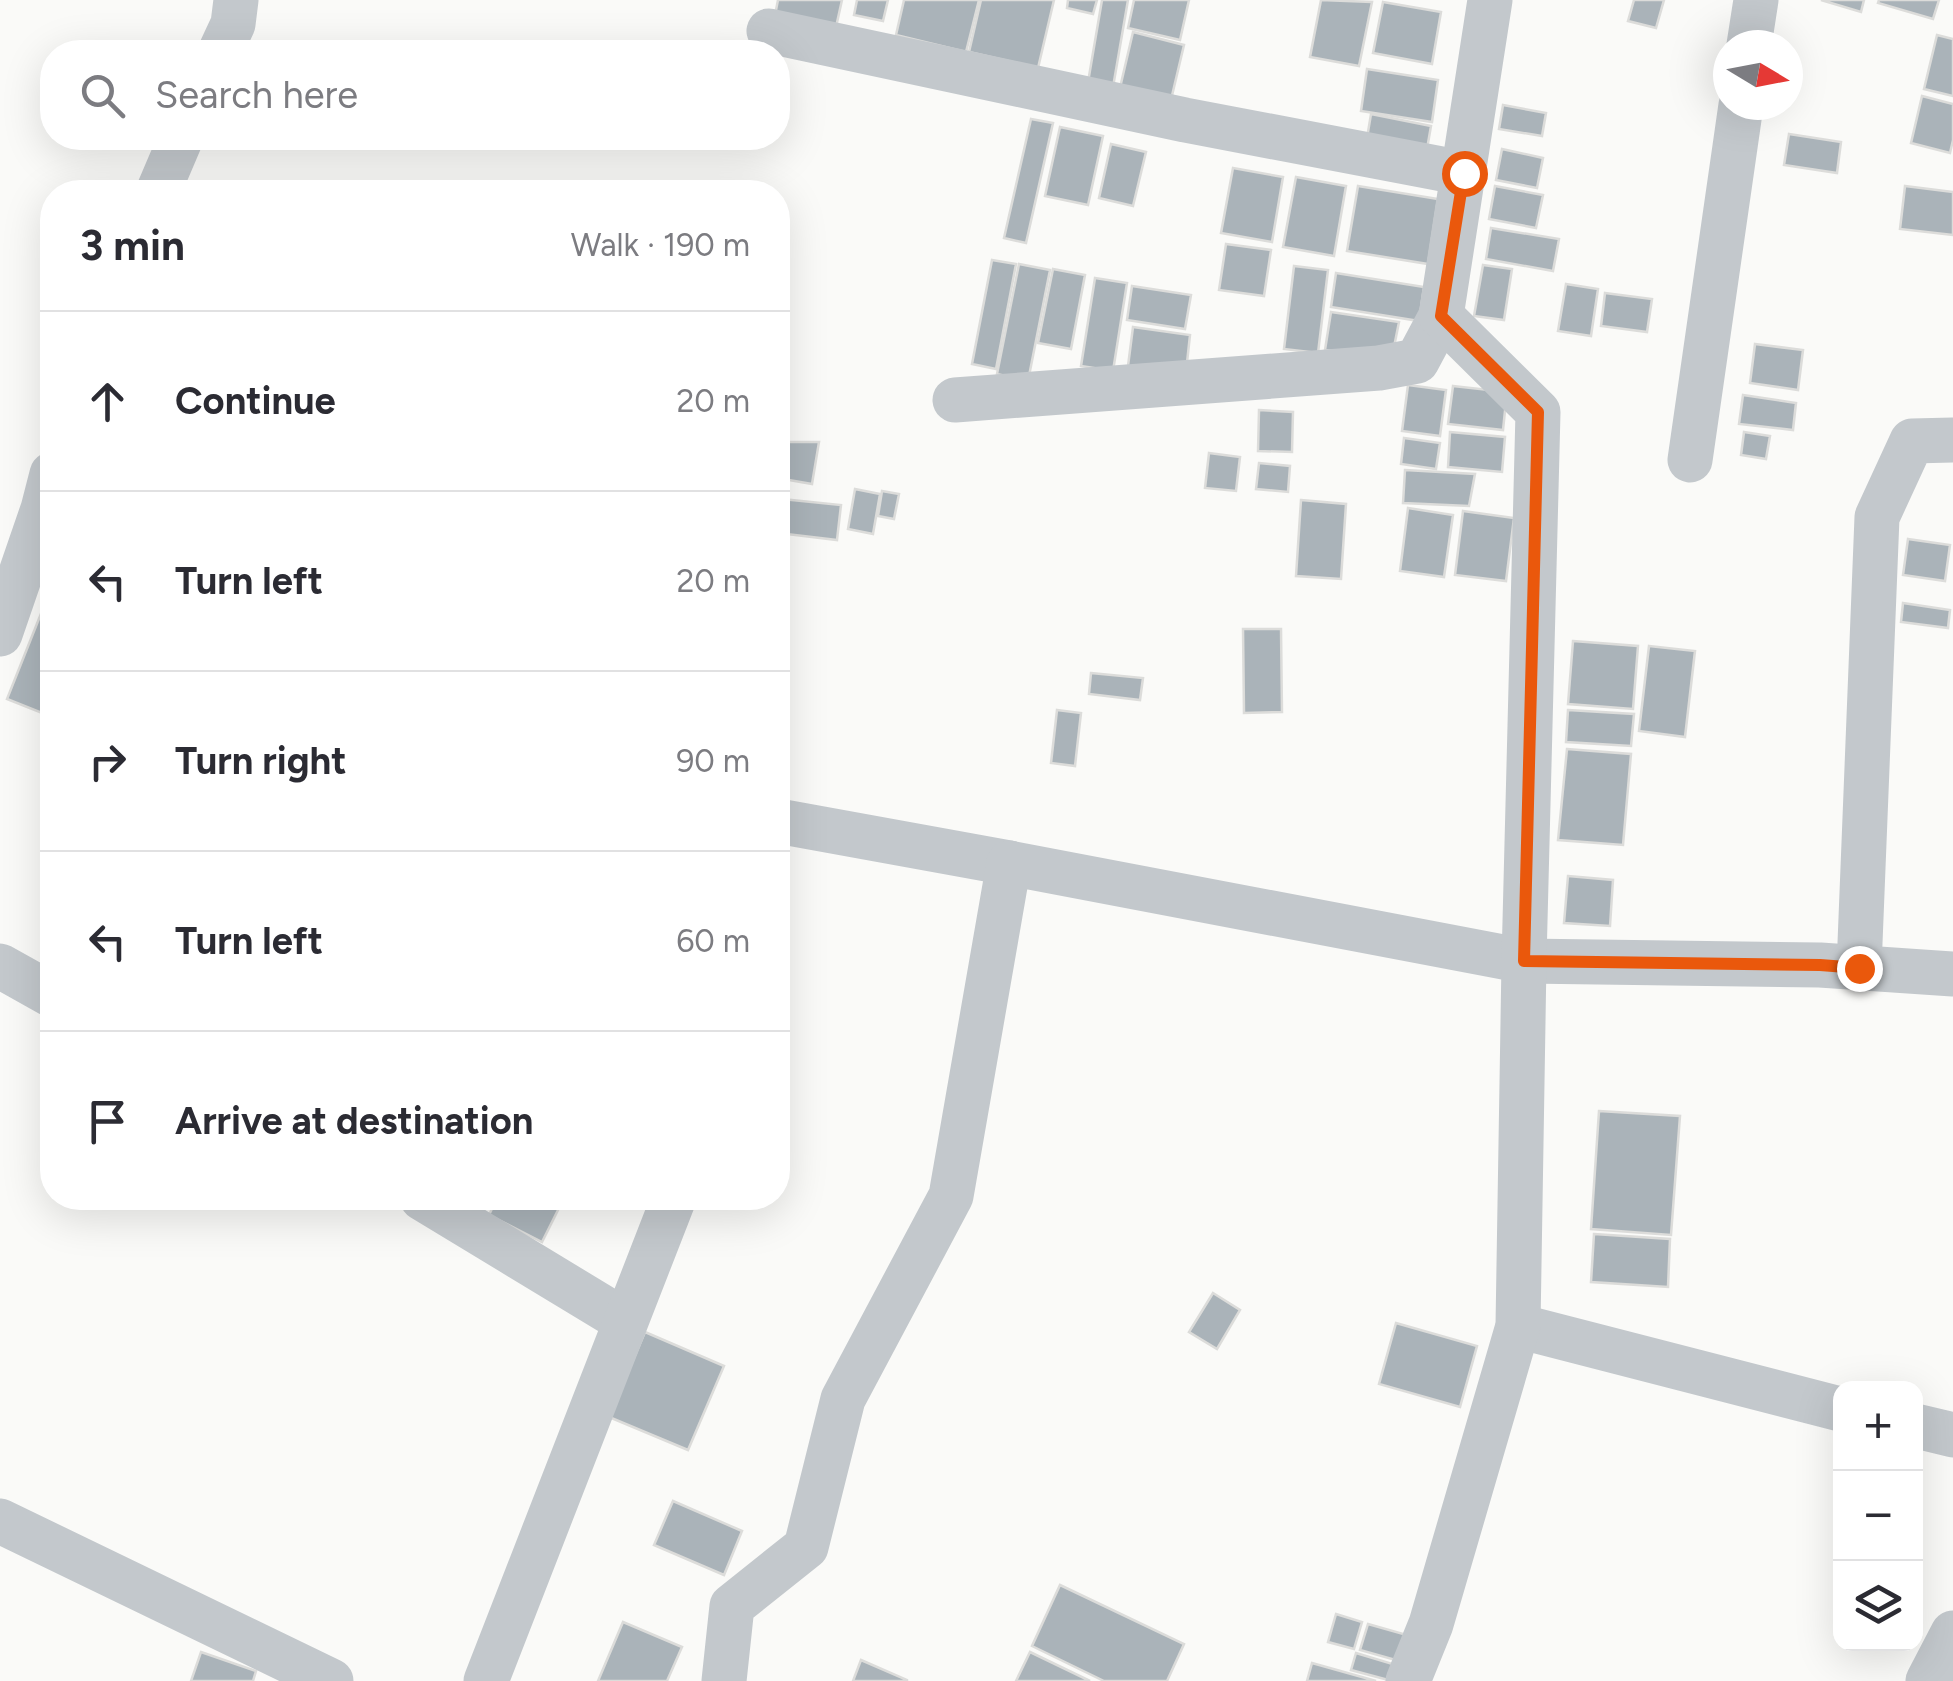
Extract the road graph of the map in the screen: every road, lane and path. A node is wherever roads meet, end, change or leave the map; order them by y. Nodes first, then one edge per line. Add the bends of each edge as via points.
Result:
1 (236, 0) edge
2 (1490, 0) edge
3 (1756, 0) edge
4 (1751, 30) edge
5 (769, 31) dead end
6 (226, 40) edge
7 (1738, 120) edge
8 (176, 150) edge
9 (1464, 173) junction
10 (163, 180) edge
11 (1441, 316) junction
12 (955, 400) dead end
13 (1953, 440) edge
14 (1690, 460) dead end
15 (40, 519) edge
16 (0, 634) edge
17 (790, 823) edge
18 (1008, 863) junction
19 (1524, 961) junction
20 (0, 966) edge
21 (1859, 968) junction
22 (1953, 974) edge
23 (40, 988) edge
24 (442, 1210) edge
25 (669, 1210) edge
26 (624, 1321) junction
27 (1518, 1326) junction
28 (1833, 1407) edge
29 (1923, 1428) edge
30 (1953, 1435) edge
31 (0, 1521) edge
32 (1953, 1633) edge
33 (331, 1681) edge
34 (486, 1681) edge
35 (724, 1681) edge
36 (1408, 1681) edge
37 (1928, 1681) edge

1 - 6 street
2 - 9 street
3 - 4 street
5 - 9 street
7 - 14 street
8 - 10 street
9 - 11 street
11 - 12 street via 1417,361 1378,368
11 - 19 street via 1538,412
13 - 21 street via 1912,442 1878,518
15 - 16 street
17 - 18 street
18 - 19 street
18 - 35 street via 951,1196 843,1399 806,1546 732,1606
19 - 21 street
19 - 27 street
20 - 23 street
21 - 22 street
24 - 26 street
25 - 26 street
26 - 34 street
27 - 28 street
27 - 36 street via 1431,1624
29 - 30 street
31 - 33 street
32 - 37 street

